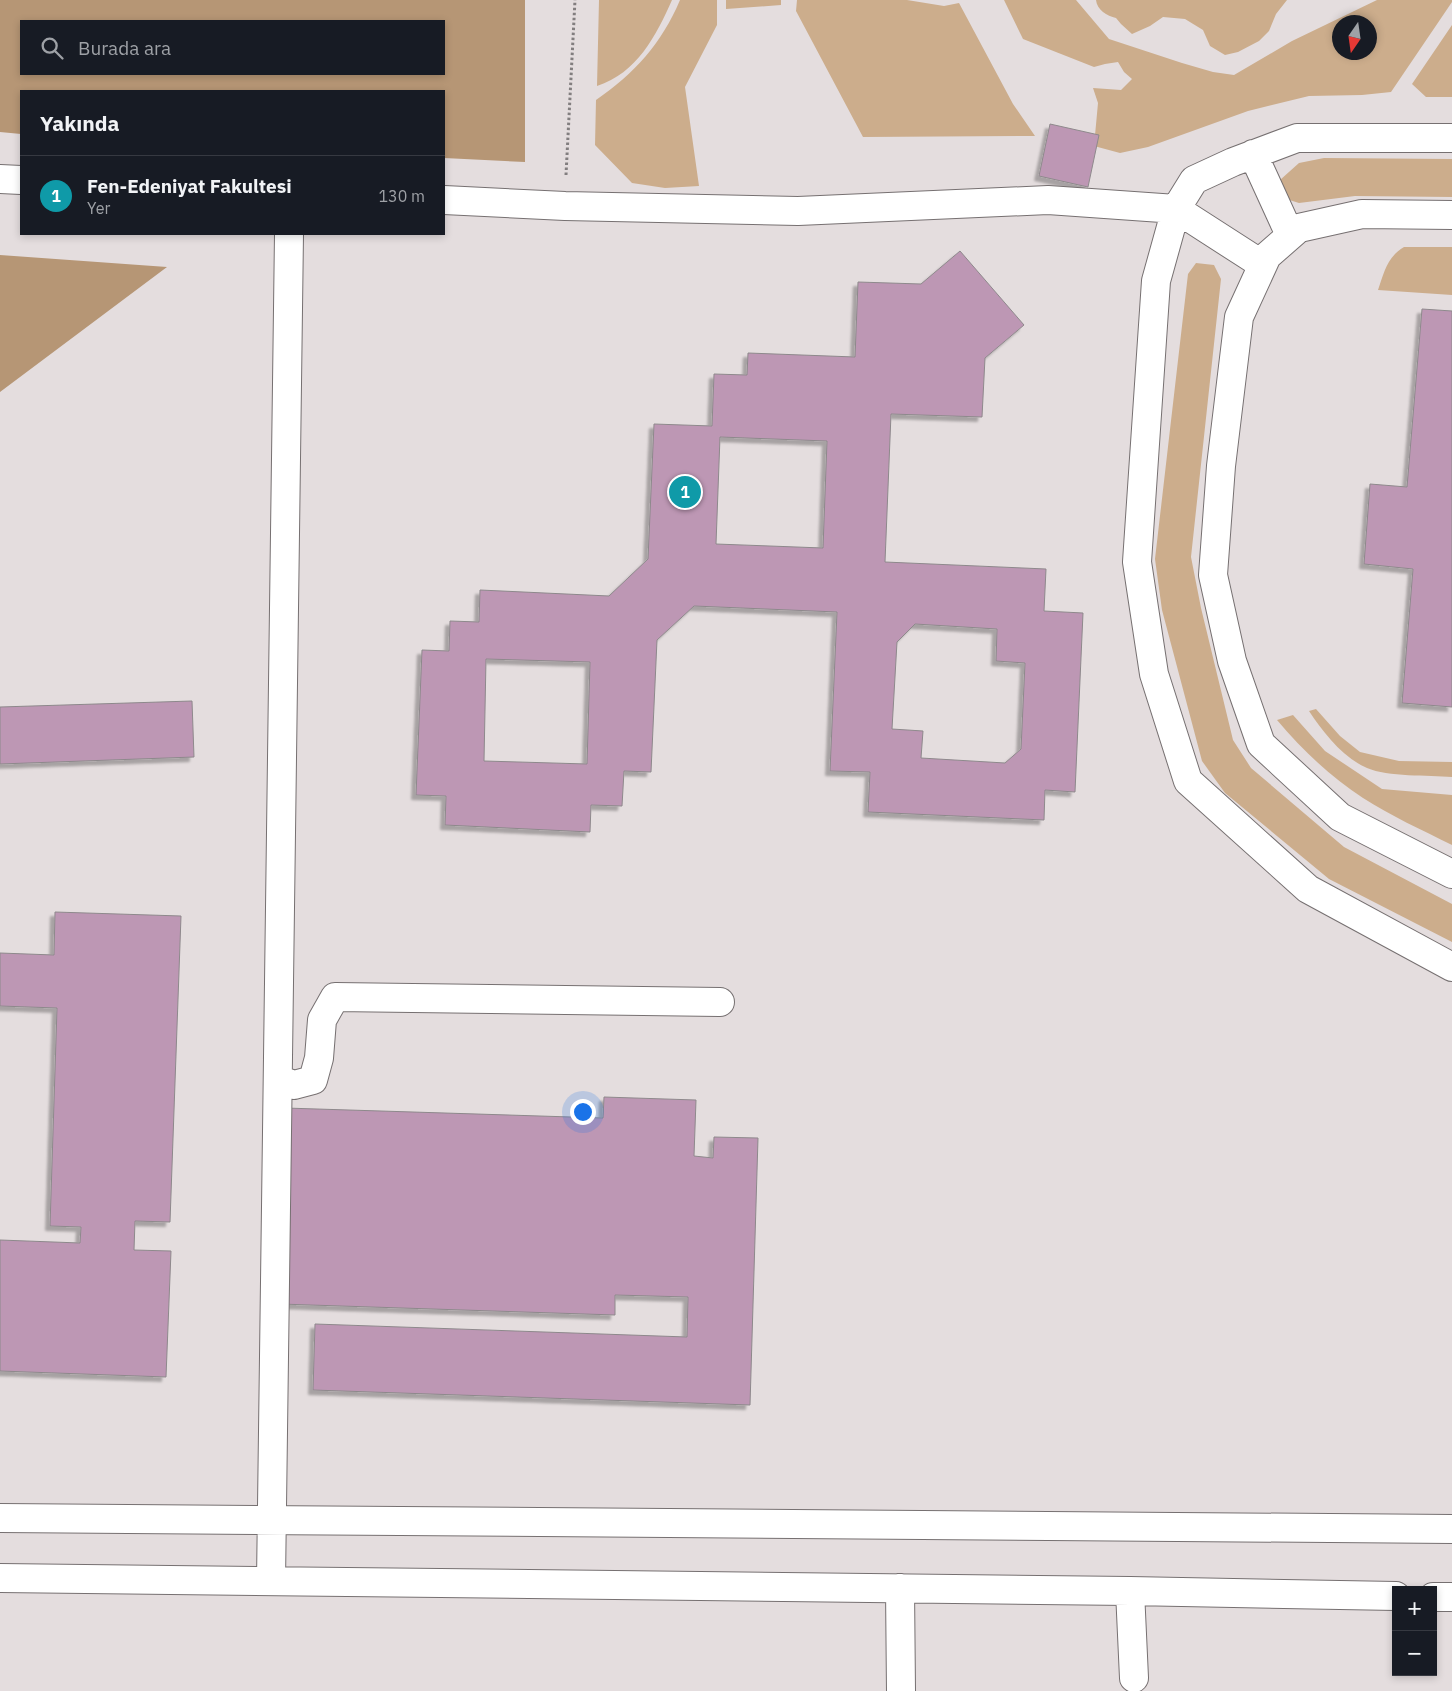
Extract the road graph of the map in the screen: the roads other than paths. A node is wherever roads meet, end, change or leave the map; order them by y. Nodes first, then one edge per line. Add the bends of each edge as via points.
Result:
1 (1452, 138) edge
2 (1253, 154) junction
3 (0, 179) edge
4 (20, 180) edge
5 (445, 200) edge
6 (1176, 209) junction
7 (1452, 215) edge
8 (289, 235) edge
9 (1290, 235) junction
10 (1263, 265) junction
11 (1452, 874) edge
12 (1452, 967) edge
13 (720, 1002) dead end
14 (278, 1079) junction
15 (0, 1518) edge
16 (272, 1520) junction
17 (1452, 1529) edge
18 (0, 1578) edge
19 (272, 1581) junction
20 (900, 1588) junction
21 (1130, 1591) junction
22 (1392, 1596) edge
23 (1437, 1596) edge
24 (1452, 1597) edge
25 (1134, 1678) dead end
26 (901, 1691) edge

1 - 2 street via 1297,138
2 - 6 street via 1194,180
2 - 9 street
3 - 4 street
5 - 6 street via 798,211 1048,200
6 - 10 street
6 - 12 street via 1156,281 1136,562 1154,674 1188,781 1308,889
7 - 9 street via 1362,214 1299,228
8 - 14 street
9 - 10 street via 1267,256
10 - 11 street via 1240,317 1221,466 1213,574 1232,661 1261,744 1340,817
13 - 14 street via 335,998 322,1020 319,1058 312,1080 294,1085
14 - 16 street
15 - 16 street
16 - 17 street
16 - 19 street
18 - 19 street
19 - 20 street
20 - 21 street
20 - 26 street
21 - 22 street
21 - 25 street
23 - 24 street

